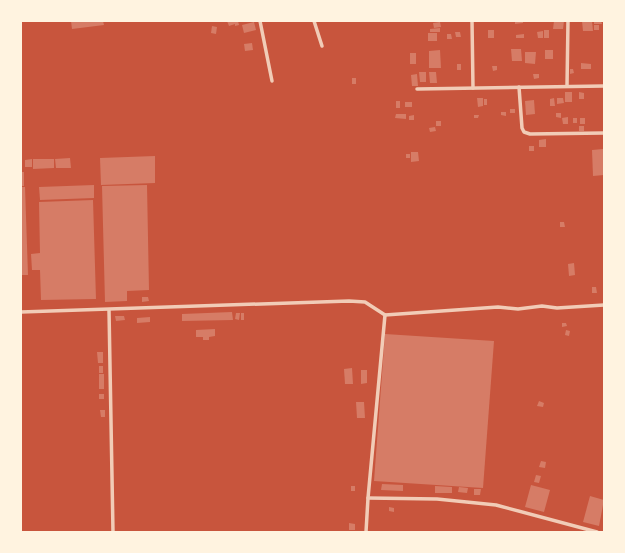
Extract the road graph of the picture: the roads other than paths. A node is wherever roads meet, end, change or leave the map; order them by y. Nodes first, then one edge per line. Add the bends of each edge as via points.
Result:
1 (260, 21) edge
2 (314, 21) edge
3 (472, 21) edge
4 (568, 21) edge
5 (322, 46) dead end
6 (272, 81) dead end
7 (567, 86) junction
8 (604, 86) edge
9 (519, 87) junction
10 (473, 88) junction
11 (417, 89) dead end
12 (604, 133) edge
13 (604, 305) edge
14 (109, 310) junction
15 (21, 312) edge
16 (385, 315) junction
17 (368, 498) junction
18 (113, 532) edge
19 (366, 532) edge
20 (597, 532) edge

1 - 6 street
2 - 5 street
3 - 10 street
4 - 7 street
7 - 8 street
7 - 9 street
9 - 10 street
9 - 12 street via 524,132
10 - 11 street
13 - 16 street via 518,309 498,307
14 - 15 street
14 - 16 street via 349,300 365,302
14 - 18 street
16 - 17 street
17 - 19 street
17 - 20 street via 437,499 496,506

